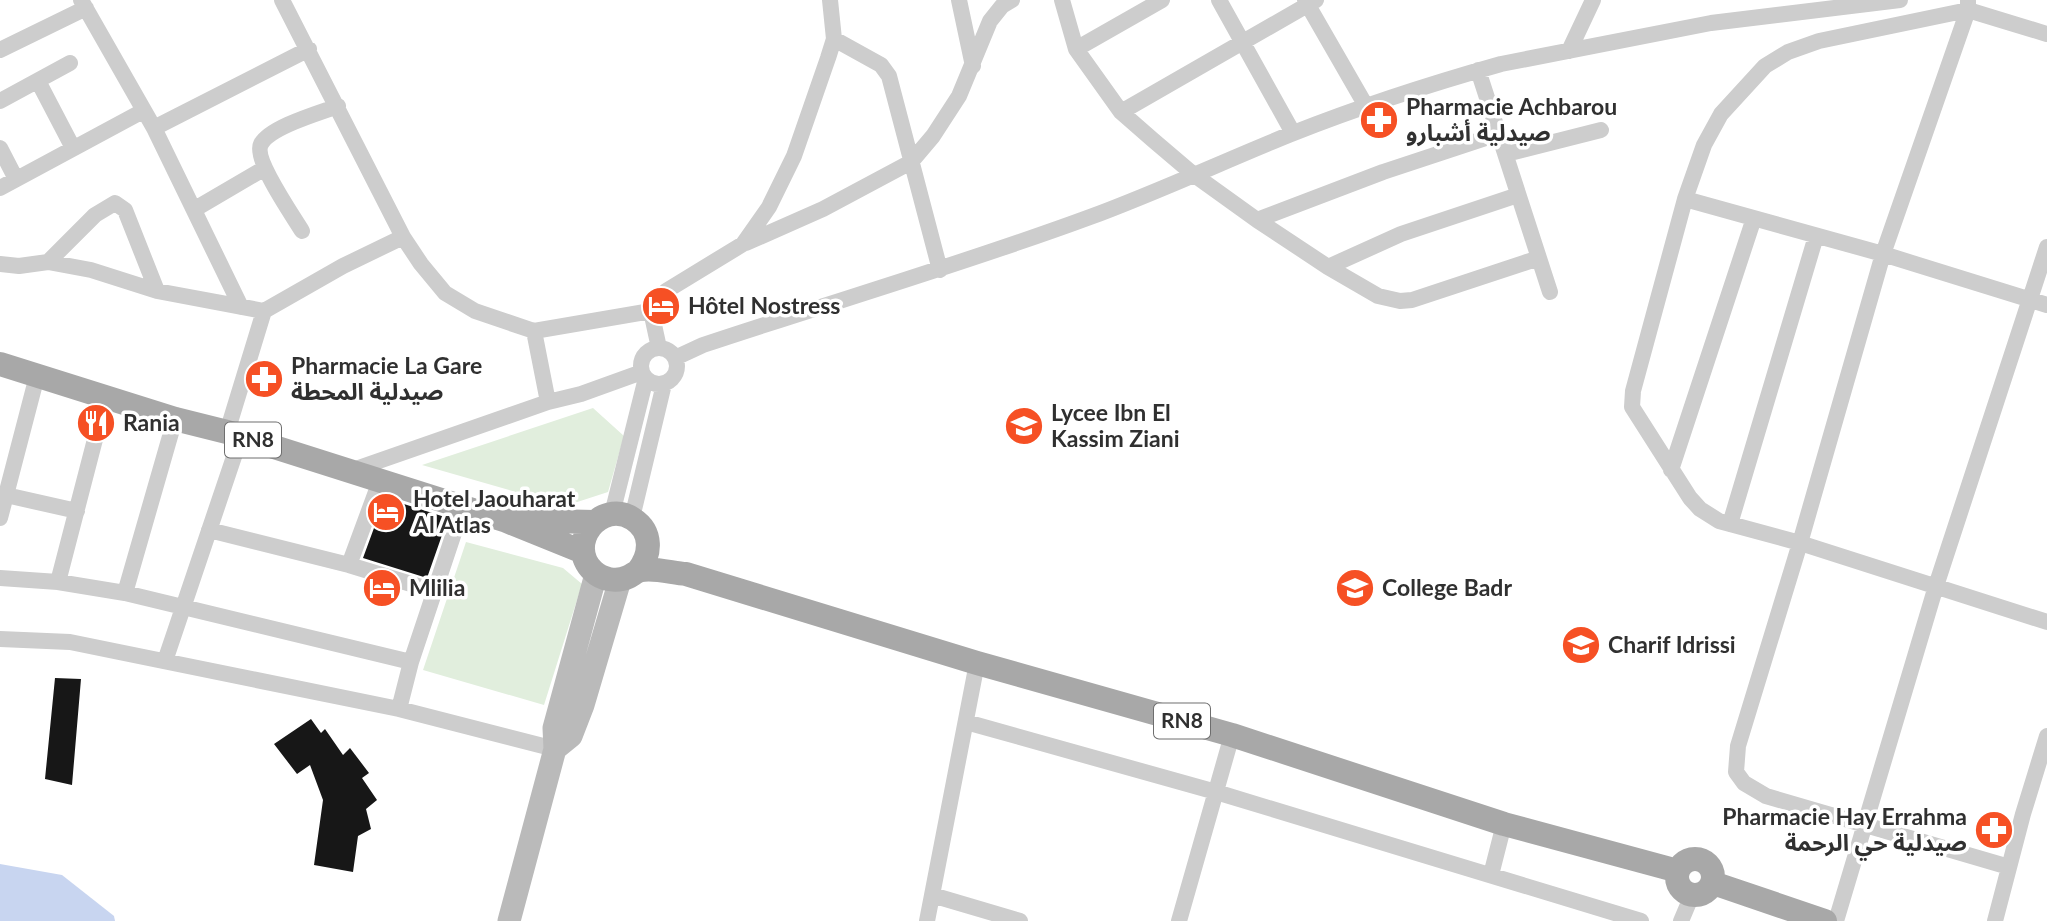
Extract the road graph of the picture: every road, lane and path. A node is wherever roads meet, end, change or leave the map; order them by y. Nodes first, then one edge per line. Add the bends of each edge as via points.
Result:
1 (282, 0) edge
2 (830, 0) edge
3 (959, 0) edge
4 (1012, 0) edge
5 (1062, 0) edge
6 (1161, 0) edge
7 (1219, 0) edge
8 (1593, 0) edge
9 (1775, 0) edge
10 (1899, 0) edge
11 (1309, 2) edge
12 (83, 4) edge
13 (1968, 5) edge
14 (1767, 17) junction
15 (2047, 34) edge
16 (834, 39) junction
17 (1243, 43) junction
18 (309, 49) junction
19 (1076, 49) junction
20 (0, 50) edge
21 (1569, 51) junction
22 (70, 63) dead end
23 (973, 65) junction
24 (1478, 70) junction
25 (38, 81) junction
26 (0, 101) edge
27 (338, 106) junction
28 (1366, 106) junction
29 (143, 111) junction
30 (1121, 112) junction
31 (154, 128) junction
32 (1601, 130) dead end
33 (1293, 133) junction
34 (1498, 134) junction
35 (0, 148) edge
36 (73, 148) junction
37 (1506, 154) junction
38 (911, 162) junction
39 (265, 169) junction
40 (1193, 174) junction
41 (16, 179) junction
42 (0, 188) edge
43 (1518, 195) junction
44 (1685, 199) junction
45 (195, 209) junction
46 (1754, 218) junction
47 (1257, 220) junction
48 (302, 231) dead end
49 (1816, 236) junction
50 (404, 237) junction
51 (743, 244) junction
52 (2047, 247) edge
53 (1883, 254) junction
54 (1539, 258) junction
55 (48, 262) junction
56 (0, 264) edge
57 (1328, 267) junction
58 (940, 270) junction
59 (157, 291) junction
60 (1550, 292) dead end
61 (2039, 303) edge
62 (241, 307) junction
63 (264, 311) junction
64 (651, 311) junction
65 (534, 331) junction
66 (659, 348) junction
67 (675, 358) junction
68 (0, 364) edge
69 (644, 375) junction
70 (37, 376) junction
71 (664, 384) junction
72 (106, 397) junction
73 (548, 402) junction
74 (175, 419) junction
75 (234, 434) junction
76 (1671, 470) junction
77 (347, 471) junction
78 (380, 481) junction
79 (6, 495) junction
80 (463, 506) junction
81 (77, 511) junction
82 (612, 518) junction
83 (0, 519) edge
84 (504, 520) junction
85 (1730, 524) junction
86 (209, 530) junction
87 (648, 543) junction
88 (1800, 543) junction
89 (583, 552) junction
90 (349, 565) junction
91 (686, 574) junction
92 (618, 575) junction
93 (0, 578) edge
94 (58, 582) junction
95 (1936, 586) junction
96 (434, 591) junction
97 (125, 593) junction
98 (183, 607) junction
99 (2047, 622) edge
100 (0, 639) edge
101 (165, 662) junction
102 (411, 662) junction
103 (977, 663) junction
104 (399, 709) junction
105 (966, 722) junction
106 (1232, 735) junction
107 (2047, 736) edge
108 (555, 749) junction
109 (1216, 792) junction
110 (1504, 824) junction
111 (1866, 826) junction
112 (2009, 867) junction
113 (1490, 875) junction
114 (1702, 889) junction
115 (932, 895) junction
116 (509, 921) edge
117 (927, 921) edge
118 (1020, 921) edge
119 (1179, 921) edge
120 (1641, 921) edge
121 (1681, 921) edge
122 (1825, 921) edge
123 (1836, 921) edge
124 (1995, 921) edge

1 - 18 street
2 - 16 street
3 - 23 street
4 - 23 street via 990,21
5 - 19 street
6 - 19 street
7 - 17 street
8 - 21 street
9 - 14 street
10 - 14 street
11 - 17 street
11 - 28 street
12 - 20 street
12 - 29 street
13 - 15 street
13 - 44 street via 1819,41 1765,66 1721,114 1704,145
13 - 53 street
14 - 21 street via 1711,23
16 - 38 street via 886,69
16 - 51 street via 794,156 769,207
17 - 30 street
17 - 33 street
18 - 27 street
18 - 31 street
19 - 30 street
21 - 24 street
22 - 25 street
23 - 38 street via 959,96
24 - 28 street
24 - 34 street
25 - 26 street
25 - 36 street
27 - 39 street via 266,137 258,150
27 - 50 street
28 - 33 street
29 - 31 street
29 - 36 street
30 - 40 street
31 - 45 street
32 - 37 street
33 - 40 street
34 - 37 street
34 - 47 street
35 - 41 street
36 - 41 street
37 - 43 street
38 - 51 street via 823,209
38 - 58 street
39 - 45 street
39 - 48 street
40 - 47 street
40 - 58 street via 1093,216
41 - 42 street
43 - 54 street
43 - 57 street via 1401,234
44 - 46 street
44 - 76 street via 1632,407
45 - 62 street
46 - 49 street
46 - 76 street
47 - 57 street
49 - 53 street
49 - 85 street
50 - 63 street
50 - 65 street via 444,293 475,312
51 - 64 street via 666,292
52 - 61 street
53 - 61 street
53 - 88 street
54 - 57 street via 1400,301 1378,296
54 - 60 street
55 - 56 street
55 - 59 street
55 - 59 street via 95,215 115,202 125,210
58 - 67 street via 751,329
59 - 62 street
61 - 95 street
62 - 63 street
63 - 75 street
64 - 65 street
64 - 66 street
65 - 73 street
66 - 67 street
66 - 69 street via 643,359
67 - 71 street via 674,376
68 - 70 main road, RN8
69 - 71 street via 651,383
69 - 73 street
69 - 82 street
70 - 72 main road, RN8
70 - 79 street
71 - 82 street
72 - 74 main road, RN8
72 - 81 street
73 - 77 street
74 - 75 main road, RN8
74 - 97 street
75 - 77 main road, RN8
75 - 86 street
76 - 85 street via 1700,509
77 - 78 main road, RN8
78 - 80 main road, RN8
78 - 90 street
79 - 81 street
79 - 83 street
80 - 84 main road, RN8
80 - 96 street
81 - 94 street
82 - 84 main road, RN8
82 - 87 main road, RN8 via 640,524
82 - 89 main road via 587,531
84 - 89 main road, RN8
85 - 88 street
86 - 90 street
86 - 98 street
87 - 91 main road, RN8
87 - 92 main road via 645,563
88 - 95 street
88 - 111 street via 1738,746 1736,772 1744,783 1766,796
89 - 92 main road via 586,562
90 - 96 street
91 - 92 main road, RN8 via 643,569
91 - 103 main road, RN8
92 - 108 street via 554,728
93 - 94 street
94 - 97 street
95 - 99 street
95 - 111 street
96 - 102 street
97 - 98 street
98 - 101 street
98 - 102 street
100 - 101 street via 71,642
101 - 104 street
102 - 104 street
103 - 105 street
103 - 106 main road, RN8
104 - 108 street
105 - 109 street
105 - 115 street
106 - 109 street
106 - 110 main road, RN8
107 - 112 street
108 - 116 street
109 - 113 street
109 - 119 street
110 - 113 street
110 - 114 main road, RN8 via 1678,871 1686,861 1698,859 1713,871
111 - 112 street
111 - 123 street
112 - 124 street
113 - 120 street
114 - 121 street
114 - 122 main road
115 - 117 street
115 - 118 street

